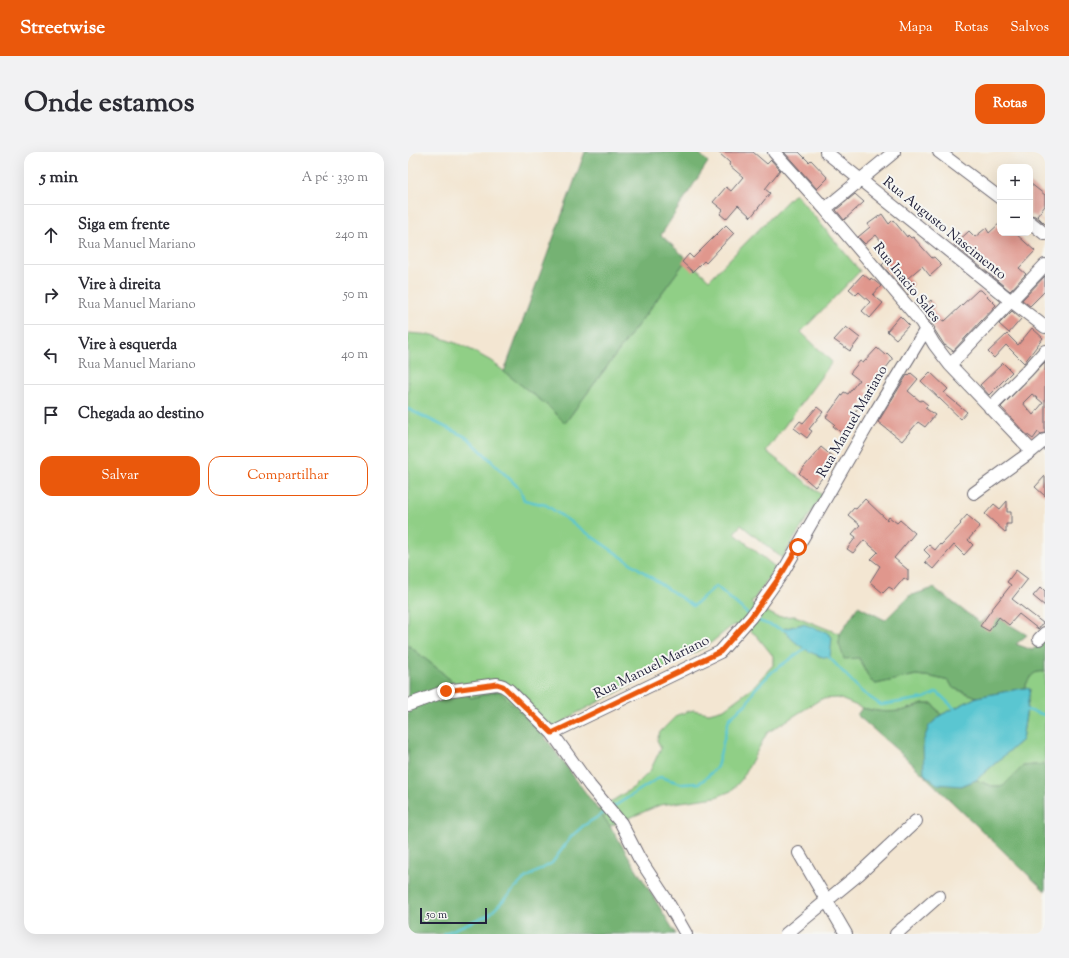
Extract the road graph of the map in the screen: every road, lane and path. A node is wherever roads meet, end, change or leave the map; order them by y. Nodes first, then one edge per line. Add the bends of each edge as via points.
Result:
1 (774, 152) edge
2 (826, 152) edge
3 (894, 152) edge
4 (939, 152) edge
5 (860, 180) junction
6 (997, 196) edge
7 (825, 209) junction
8 (1033, 224) edge
9 (1045, 234) edge
10 (1045, 265) edge
11 (1011, 301) junction
12 (1045, 327) edge
13 (926, 329) junction
14 (1045, 351) edge
15 (950, 365) junction
16 (990, 408) junction
17 (1045, 440) edge
18 (1032, 451) junction
19 (974, 493) dead end
20 (408, 705) edge
21 (552, 733) junction
22 (916, 821) dead end
23 (799, 852) dead end
24 (939, 896) dead end
25 (827, 901) junction
26 (686, 934) edge
27 (786, 934) edge
28 (846, 934) edge
29 (896, 934) edge

1 - 7 street, Rua Inacio Sales
2 - 5 street, Rua Augusto Nascimento
3 - 5 street
4 - 6 street
5 - 7 street
5 - 11 street, Rua Augusto Nascimento
7 - 13 street, Rua Inacio Sales
8 - 9 street
10 - 11 street
11 - 12 street, Rua Augusto Nascimento
11 - 15 street
13 - 15 street, Rua Inacio Sales
13 - 21 street, Rua Manuel Mariano via 783,572 751,617 720,652
14 - 16 street
15 - 16 street, Rua Inacio Sales
16 - 18 street, Rua Inacio Sales
17 - 18 street
18 - 19 street
20 - 21 street via 446,691 497,684 508,690
21 - 26 street via 590,786 621,823 638,858
22 - 25 street
23 - 25 street
24 - 29 street
25 - 27 street
25 - 28 street

